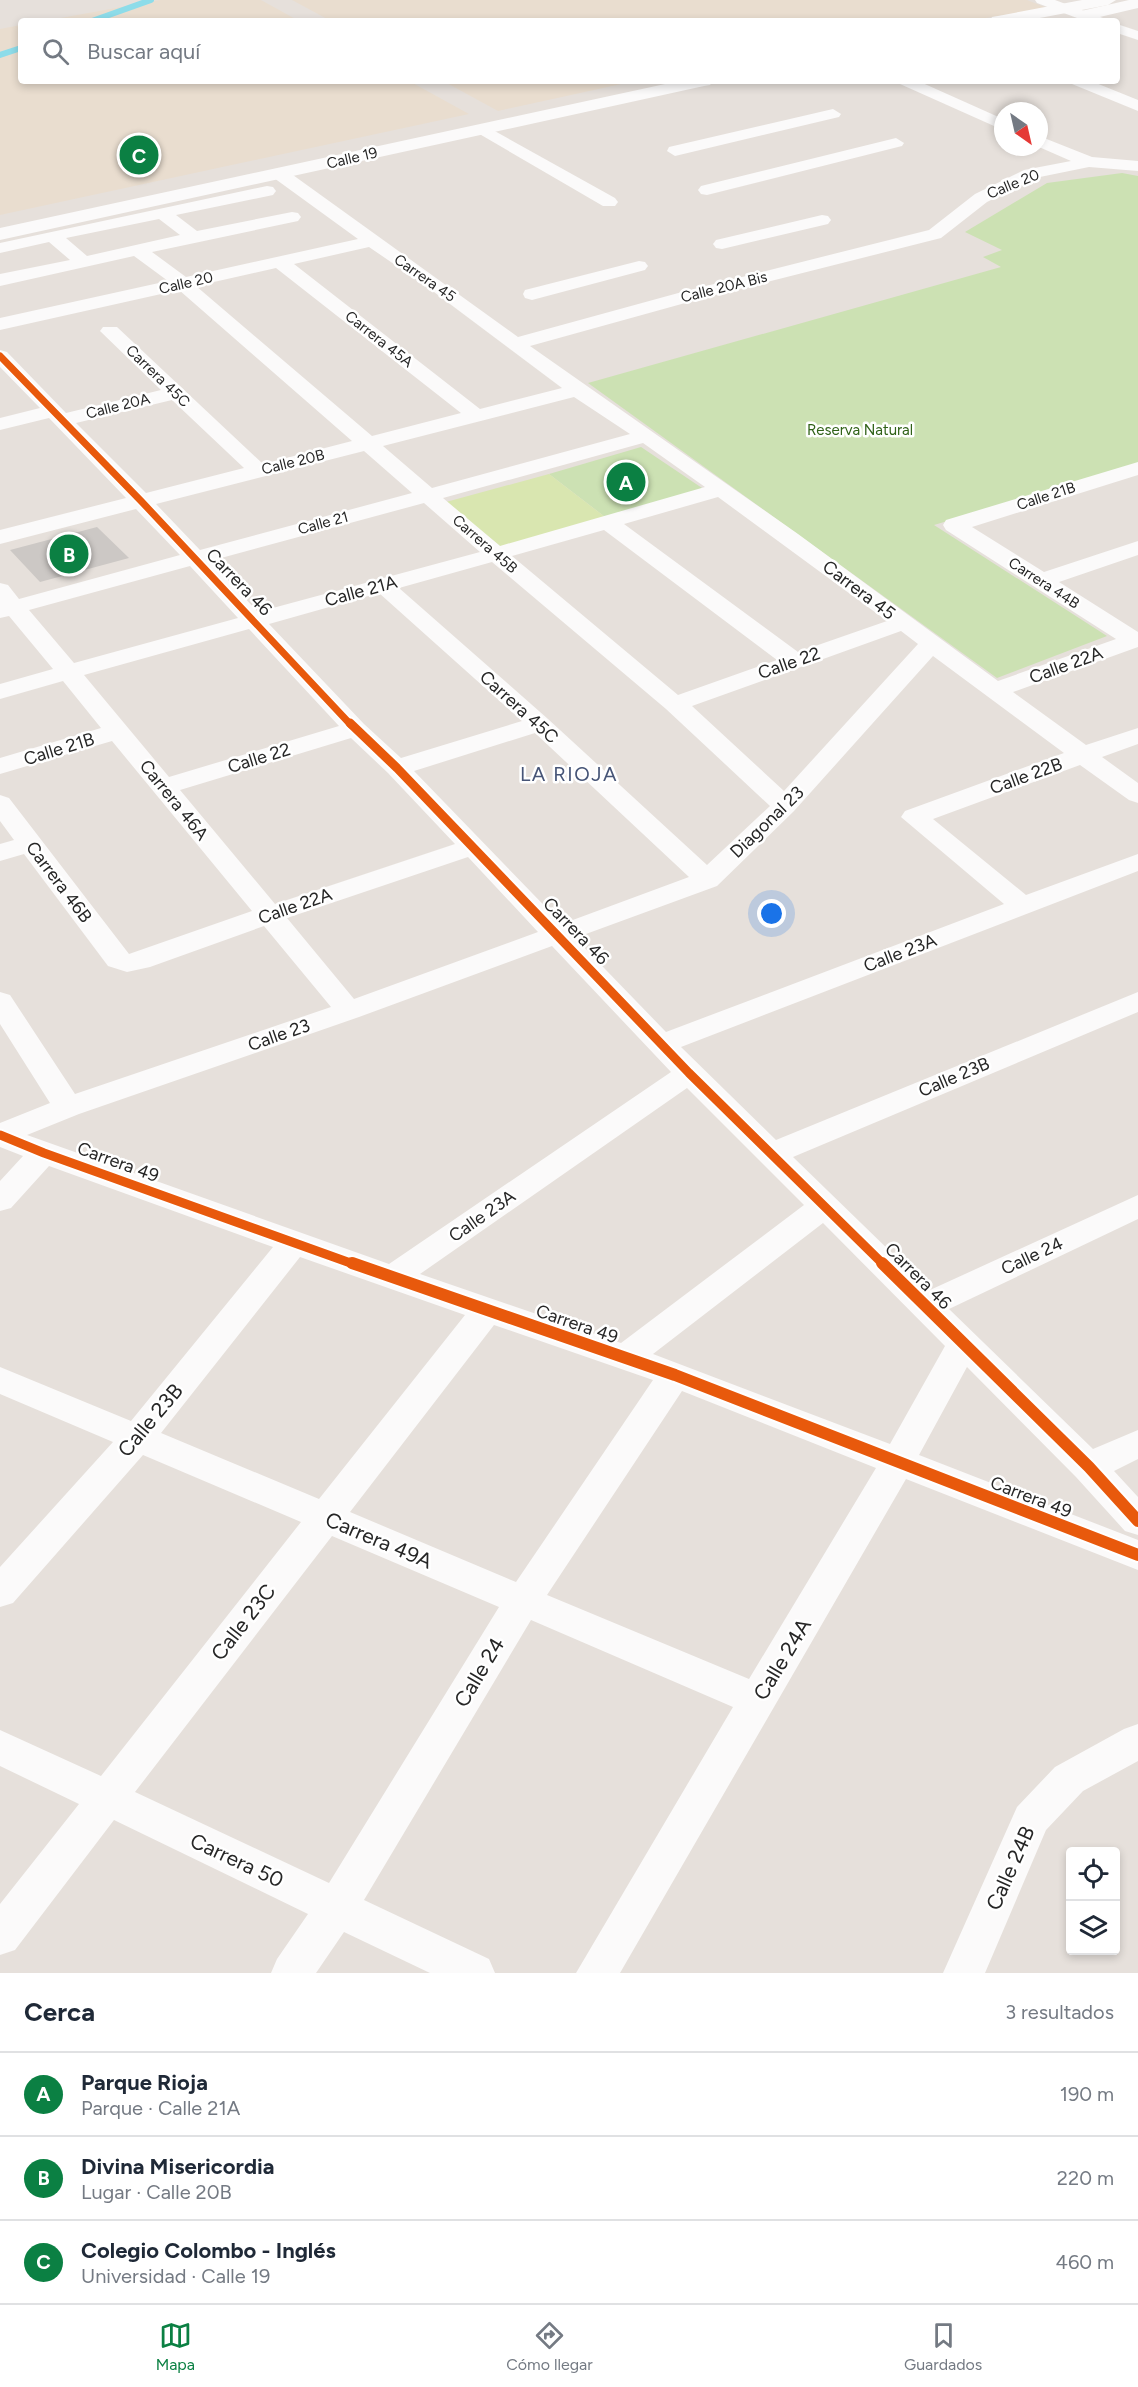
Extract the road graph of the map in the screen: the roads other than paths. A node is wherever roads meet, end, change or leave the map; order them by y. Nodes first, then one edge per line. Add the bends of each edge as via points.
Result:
1 (1042, 0) edge
2 (1108, 0) edge
3 (1138, 3) edge
4 (1067, 10) junction
5 (1017, 18) edge
6 (1091, 18) edge
7 (1120, 29) edge
8 (1138, 36) edge
9 (644, 84) edge
10 (690, 84) edge
11 (912, 84) edge
12 (1084, 84) edge
13 (1138, 106) edge
14 (833, 114) dead end
15 (994, 121) edge
16 (482, 129) junction
17 (896, 143) dead end
18 (1048, 145) edge
19 (675, 152) dead end
20 (1089, 162) junction
21 (1138, 166) edge
22 (280, 174) junction
23 (707, 190) dead end
24 (267, 191) dead end
25 (609, 202) dead end
26 (163, 214) junction
27 (292, 217) dead end
28 (105, 219) junction
29 (822, 220) dead end
30 (0, 223) edge
31 (0, 234) edge
32 (935, 234) joint
33 (52, 236) junction
34 (194, 237) junction
35 (372, 241) junction
36 (722, 244) dead end
37 (0, 248) edge
38 (138, 250) junction
39 (84, 262) junction
40 (280, 262) junction
41 (639, 266) dead end
42 (0, 280) edge
43 (183, 284) junction
44 (532, 294) dead end
45 (0, 324) edge
46 (110, 330) dead end
47 (514, 344) junction
48 (0, 356) edge
49 (572, 387) junction
50 (175, 393) junction
51 (57, 416) junction
52 (477, 417) junction
53 (0, 424) edge
54 (647, 436) junction
55 (369, 444) junction
56 (258, 471) junction
57 (1132, 474) edge
58 (722, 489) junction
59 (428, 494) junction
60 (142, 502) junction
61 (608, 523) junction
62 (954, 525) joint
63 (0, 537) edge
64 (1138, 548) edge
65 (497, 555) junction
66 (194, 558) junction
67 (1040, 581) junction
68 (382, 585) junction
69 (5, 602) edge
70 (252, 620) junction
71 (903, 624) junction
72 (1136, 640) edge
73 (931, 644) dead end
74 (794, 662) junction
75 (69, 672) junction
76 (994, 691) junction
77 (0, 692) edge
78 (675, 704) junction
79 (539, 724) junction
80 (355, 729) junction
81 (118, 731) junction
82 (1138, 735) edge
83 (1083, 756) junction
84 (0, 766) edge
85 (397, 768) junction
86 (164, 787) junction
87 (1138, 795) edge
88 (0, 803) edge
89 (785, 806) junction
90 (30, 843) junction
91 (473, 847) junction
92 (0, 853) edge
93 (1138, 862) edge
94 (707, 880) junction
95 (1023, 906) junction
96 (268, 915) junction
97 (558, 936) junction
98 (118, 960) joint
99 (0, 1001) edge
100 (1138, 1001) edge
101 (349, 1011) junction
102 (662, 1044) junction
103 (689, 1073) junction
104 (68, 1107) junction
105 (0, 1135) edge
106 (44, 1154) junction
107 (771, 1154) junction
108 (0, 1200) edge
109 (824, 1206) junction
110 (1138, 1206) edge
111 (294, 1243) junction
112 (393, 1277) junction
113 (925, 1306) junction
114 (487, 1310) junction
115 (963, 1344) junction
116 (626, 1358) junction
117 (675, 1376) junction
118 (0, 1380) edge
119 (136, 1438) junction
120 (1138, 1443) edge
121 (897, 1463) junction
122 (1089, 1467) junction
123 (324, 1517) junction
124 (1138, 1521) edge
125 (1138, 1555) edge
126 (0, 1592) edge
127 (522, 1601) junction
128 (758, 1700) junction
129 (1138, 1741) edge
130 (0, 1747) edge
131 (108, 1798) junction
132 (337, 1907) junction
133 (0, 1936) edge
134 (292, 1973) edge
135 (474, 1973) edge
136 (597, 1973) edge
137 (964, 1973) edge

1 - 4 street
2 - 4 main road
3 - 6 main road
4 - 5 main road
4 - 6 street
7 - 8 street
9 - 30 main road, Calle 19
10 - 16 main road, Calle 19
11 - 15 street
12 - 13 street
14 - 19 street
16 - 22 main road, Calle 19
16 - 25 street
17 - 23 street
18 - 20 street
20 - 21 street, Calle 20
20 - 32 street, Calle 20 via 1030,174 981,198
22 - 28 main road, Calle 19
22 - 35 street, Carrera 45
24 - 26 street
26 - 28 street
26 - 34 street
27 - 34 street
28 - 31 main road, Calle 19
28 - 33 street
29 - 36 street
32 - 47 street, Calle 20A Bis
33 - 37 street
33 - 39 street
34 - 38 street
35 - 40 street, Calle 20
35 - 47 street, Carrera 45
38 - 39 street
38 - 43 street, Carrera 45B
39 - 42 street
40 - 43 street, Calle 20
40 - 52 street, Carrera 45A
41 - 44 street
43 - 45 street, Calle 20
43 - 55 street, Carrera 45B
46 - 50 street, Carrera 45C
47 - 49 street, Carrera 45
48 - 51 street, Carrera 46
49 - 52 street, Calle 20B
49 - 54 street, Carrera 45
50 - 51 street, Calle 20A
50 - 56 street, Carrera 45C
51 - 53 street, Calle 20A
51 - 60 street, Carrera 46
52 - 55 street, Calle 20B
54 - 58 street, Carrera 45
54 - 59 street, Calle 21
55 - 56 street, Calle 20B
55 - 59 street, Carrera 45B
56 - 60 street, Calle 20B
57 - 62 street, Calle 21B
58 - 61 street, Calle 21A
58 - 71 street, Carrera 45
59 - 65 street, Carrera 45B
59 - 66 street, Calle 21
60 - 63 street, Calle 20B
60 - 66 street, Carrera 46
61 - 65 street, Calle 21A
61 - 74 street
62 - 67 street, Carrera 44B
64 - 67 street
65 - 68 street, Calle 21A
65 - 78 street, Carrera 45B
66 - 69 street, Calle 21
66 - 70 street, Carrera 46
67 - 72 street, Carrera 44B
68 - 70 street, Calle 21A
68 - 79 street, Carrera 45C
69 - 75 street, Carrera 46A
70 - 75 street, Calle 21A
70 - 80 street, Carrera 46
71 - 74 street, Calle 22
71 - 76 street, Carrera 45
72 - 76 street, Calle 22A
73 - 89 street, Diagonal 23
74 - 78 street, Calle 22
75 - 77 street, Calle 21A
75 - 81 street, Carrera 46A
76 - 83 street, Carrera 45
78 - 89 street, Carrera 45B
79 - 85 street
79 - 94 street, Carrera 45C
80 - 85 street, Carrera 46
80 - 86 street, Calle 22
81 - 84 street, Calle 21B
81 - 86 street, Carrera 46A
82 - 83 street, Calle 22B
83 - 87 street, Carrera 45
83 - 95 street, Calle 22B via 914,817
85 - 91 street, Carrera 46
86 - 96 street, Carrera 46A
88 - 90 street, Carrera 46B
89 - 94 street, Diagonal 23
90 - 92 street
90 - 98 street, Carrera 46B
91 - 96 street, Calle 22A
91 - 97 street, Carrera 46
93 - 95 street, Calle 23A
94 - 97 street, Diagonal 23
95 - 102 street, Calle 23A
96 - 98 street, Calle 22A via 141,961
96 - 101 street, Carrera 46A
97 - 101 street, Calle 23
97 - 102 street, Carrera 46
99 - 104 street
100 - 107 street, Calle 23B
101 - 104 street, Calle 23
102 - 103 street, Carrera 46
103 - 107 street, Carrera 46
103 - 112 street, Calle 23A
104 - 105 street, Calle 23
105 - 106 street, Carrera 49
106 - 108 street
106 - 111 street, Carrera 49
107 - 109 street, Carrera 46
109 - 113 street, Carrera 46
109 - 116 street
110 - 113 street, Calle 24
111 - 112 street, Carrera 49
111 - 119 street, Calle 23B
112 - 114 street, Carrera 49
113 - 115 street, Carrera 46
114 - 116 street, Carrera 49
114 - 123 street, Calle 23C
115 - 121 street, Calle 24A
115 - 122 street, Carrera 46
116 - 117 street, Carrera 49
117 - 121 street, Carrera 49
117 - 127 street, Calle 24
118 - 119 street, Carrera 49A
119 - 123 street, Carrera 49A
119 - 126 street, Calle 23B
120 - 122 street
121 - 125 street, Carrera 49
121 - 128 street, Calle 24A
122 - 124 street, Carrera 46
123 - 127 street, Carrera 49A
123 - 131 street, Calle 23C
127 - 128 street, Carrera 49A
127 - 132 street, Calle 24
128 - 136 street, Calle 24A
129 - 137 street, Calle 24B via 1069,1779 1031,1819
130 - 131 street, Carrera 50
131 - 132 street, Carrera 50
131 - 133 street, Calle 23C
132 - 134 street, Calle 24
132 - 135 street, Carrera 50

